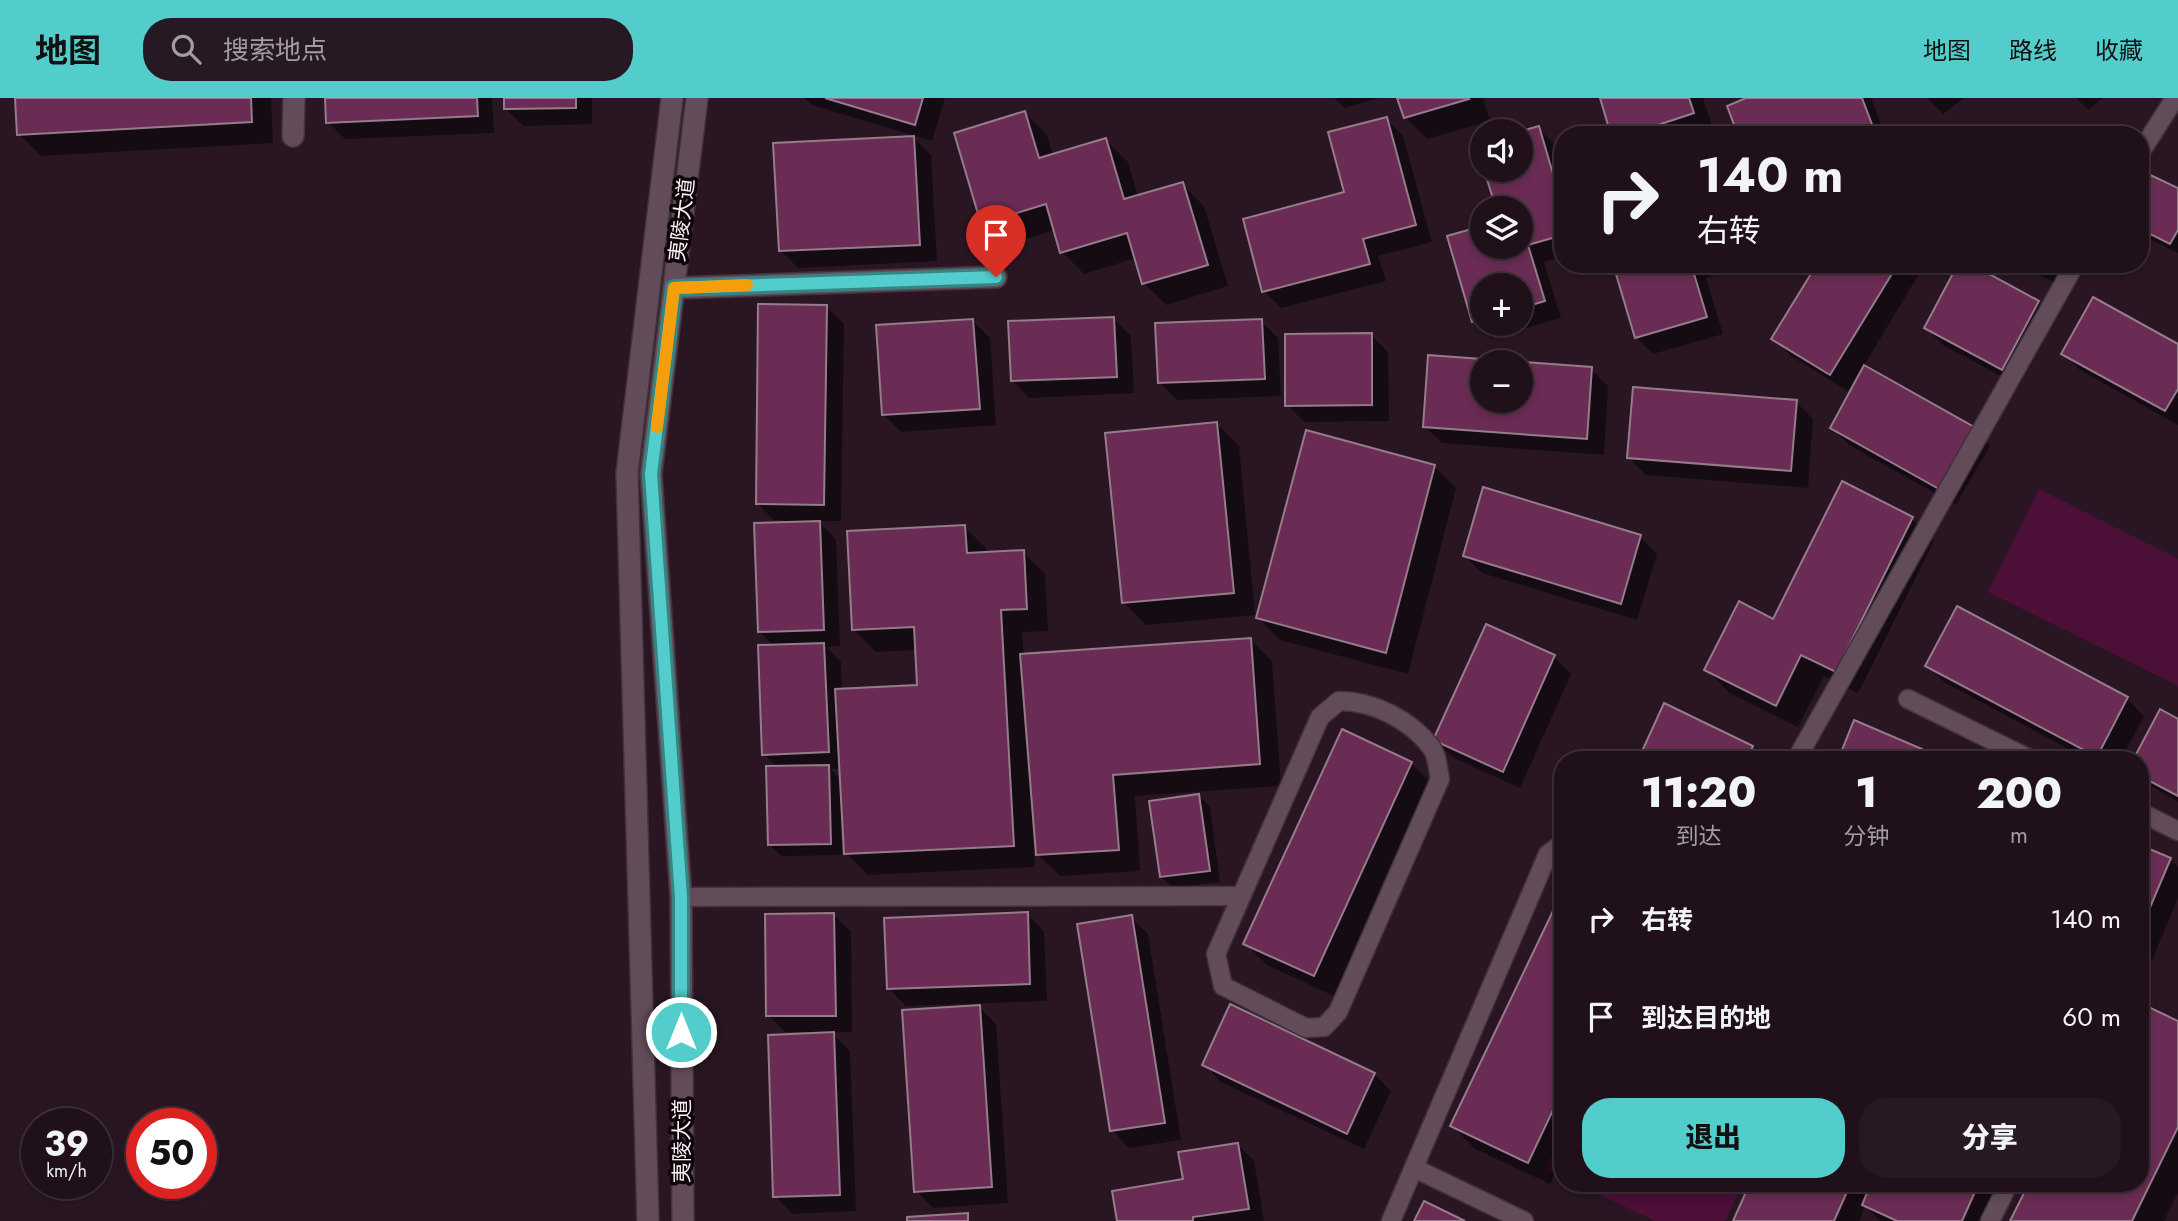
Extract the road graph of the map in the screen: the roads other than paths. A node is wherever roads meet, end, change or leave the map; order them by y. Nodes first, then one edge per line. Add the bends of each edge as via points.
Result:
1 (294, 98) edge
2 (672, 98) edge
3 (697, 98) edge
4 (2175, 98) edge
5 (293, 136) dead end
6 (2149, 139) edge
7 (2070, 273) edge
8 (996, 277) dead end
9 (674, 288) junction
10 (1908, 699) dead end
11 (1801, 751) edge
12 (2014, 751) edge
13 (2149, 817) edge
14 (2178, 831) edge
15 (1554, 850) edge
16 (1241, 896) junction
17 (681, 897) junction
18 (1414, 1167) junction
19 (2004, 1192) edge
20 (648, 1221) edge
21 (682, 1221) edge
22 (1391, 1221) edge
23 (1524, 1221) edge
24 (1990, 1221) edge

1 - 5 main road
2 - 20 main road, 夷陵大道 via 627,473
3 - 9 main road, 夷陵大道
4 - 6 lane
7 - 11 lane
8 - 9 main road
9 - 17 main road, 夷陵大道 via 651,474
10 - 12 lane
13 - 14 lane
15 - 18 lane via 1548,854
16 - 16 lane via 1216,954 1223,985 1306,1028 1324,1027 1338,1012 1440,779 1433,748 1402,721 1361,701 1339,701 1320,717
16 - 17 lane
17 - 21 main road, 夷陵大道
18 - 22 lane
18 - 23 lane
19 - 24 lane

